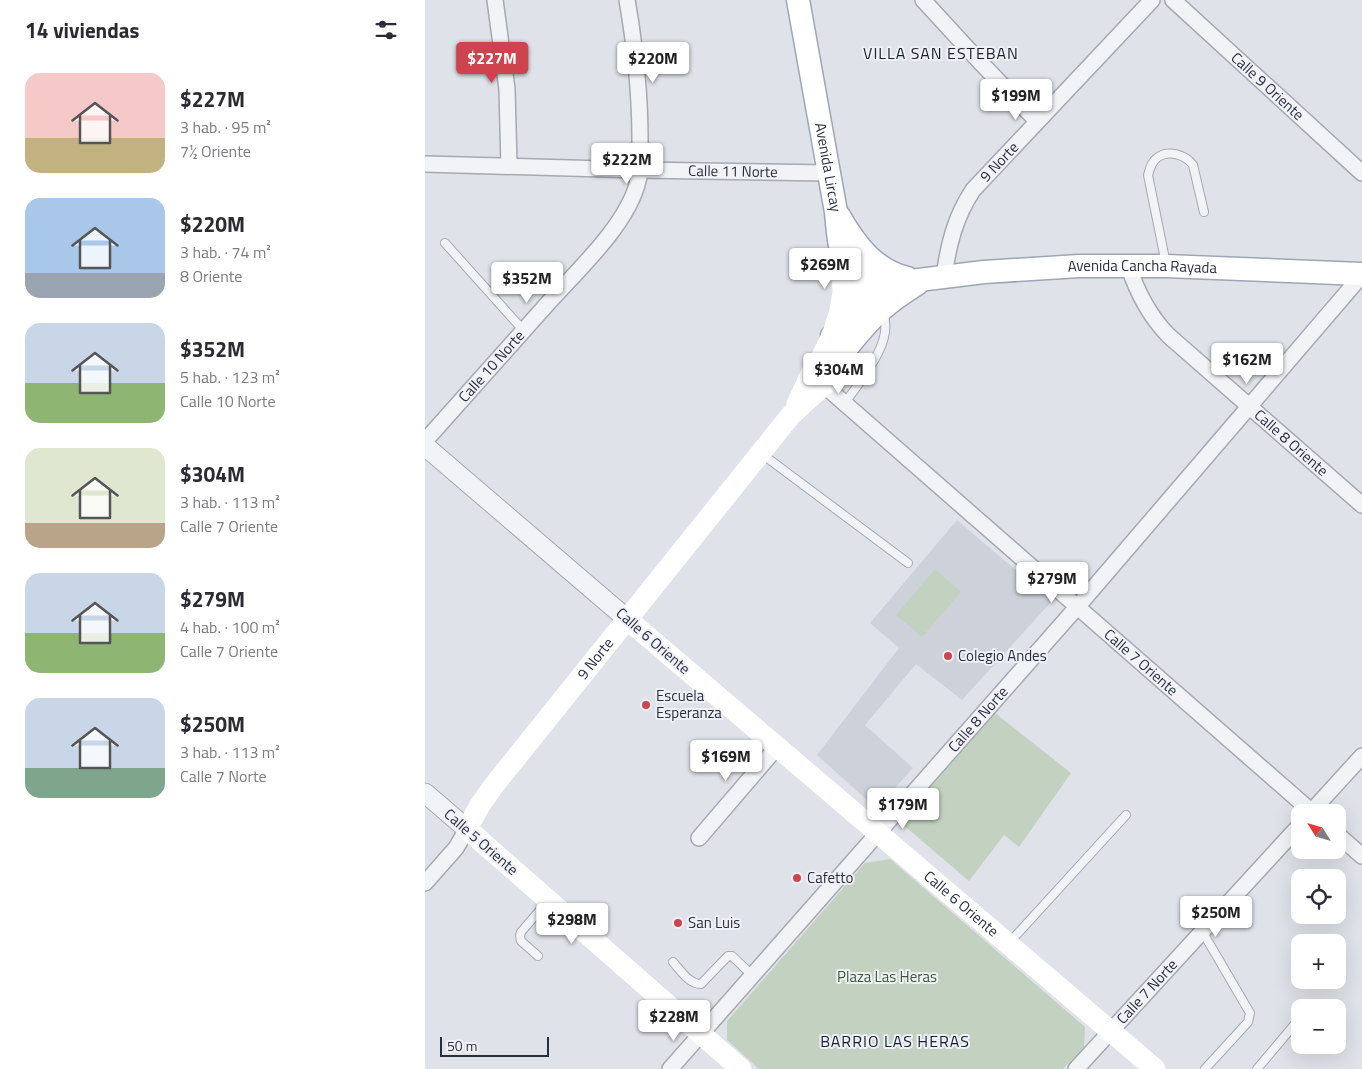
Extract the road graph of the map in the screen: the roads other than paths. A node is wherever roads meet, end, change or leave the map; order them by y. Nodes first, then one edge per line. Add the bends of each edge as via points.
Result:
1 (495, 0) edge
2 (627, 0) edge
3 (798, 0) edge
4 (923, 0) edge
5 (1152, 0) edge
6 (1173, 0) edge
7 (1037, 121) junction
8 (425, 164) edge
9 (509, 166) junction
10 (640, 170) junction
11 (829, 173) junction
12 (1362, 173) edge
13 (836, 212) joint
14 (1204, 212) dead end
15 (846, 242) junction
16 (445, 243) dead end
17 (1128, 265) junction
18 (1166, 266) junction
19 (858, 273) junction
20 (1362, 274) edge
21 (933, 279) junction
22 (898, 283) junction
23 (871, 308) junction
24 (524, 331) junction
25 (841, 340) junction
26 (817, 379) junction
27 (845, 402) junction
28 (1249, 406) junction
29 (425, 441) edge
30 (425, 446) edge
31 (761, 453) junction
32 (1362, 505) edge
33 (908, 563) dead end
34 (1078, 606) junction
35 (627, 619) junction
36 (777, 747) junction
37 (1362, 756) edge
38 (425, 793) edge
39 (1303, 804) edge
40 (1319, 804) edge
41 (1126, 815) dead end
42 (467, 829) junction
43 (877, 832) junction
44 (1291, 835) edge
45 (699, 838) dead end
46 (1346, 842) edge
47 (1362, 856) edge
48 (425, 883) edge
49 (549, 901) junction
50 (1202, 931) junction
51 (1008, 944) junction
52 (538, 956) dead end
53 (673, 962) dead end
54 (752, 975) junction
55 (1291, 1029) edge
56 (1111, 1031) junction
57 (701, 1034) junction
58 (670, 1069) edge
59 (741, 1069) edge
60 (1076, 1069) edge
61 (1155, 1069) edge
62 (1205, 1069) edge
63 (1257, 1069) edge

1 - 9 street via 507,89
2 - 10 street, Calle 10 Norte via 637,81
3 - 11 main road, Avenida Lircay
4 - 7 street
5 - 7 street, 9 Norte
6 - 12 street, Calle 9 Oriente
7 - 21 street, 9 Norte via 981,180 965,202 947,256
8 - 9 street, Calle 11 Norte
9 - 10 street, Calle 11 Norte
10 - 11 street, Calle 11 Norte
10 - 24 street, Calle 10 Norte via 636,190 620,219
11 - 13 main road, Avenida Lircay
13 - 15 main road, Avenida Cancha Rayada
14 - 18 lane via 1189,159 1175,154 1157,157 1148,175
15 - 19 main road, Avenida Cancha Rayada via 843,256
15 - 21 main road, Avenida Cancha Rayada via 888,272 911,280
15 - 25 main road
16 - 24 lane
17 - 18 main road, Avenida Cancha Rayada
17 - 21 main road, Avenida Cancha Rayada via 1029,268
17 - 28 street, Calle 8 Oriente via 1143,302 1159,326
18 - 20 main road, Avenida Cancha Rayada
19 - 22 main road, Avenida Cancha Rayada via 870,280
19 - 23 main road
20 - 28 street, Calle 8 Norte
21 - 22 main road, Avenida Cancha Rayada
21 - 23 main road
22 - 23 main road
23 - 25 main road via 870,319
23 - 27 lane via 885,319 883,343
24 - 29 street, Calle 10 Norte
25 - 26 main road, 9 Norte
26 - 27 street, Calle 7 Oriente
26 - 31 main road, 9 Norte
27 - 34 street, Calle 7 Oriente
28 - 32 street, Calle 8 Oriente
28 - 34 street, Calle 8 Norte
30 - 35 street, Calle 6 Oriente
31 - 33 lane
31 - 35 main road, 9 Norte
34 - 39 street, Calle 7 Oriente
34 - 43 street, Calle 8 Norte
35 - 36 main road, Calle 6 Oriente
35 - 42 main road, 9 Norte via 495,784
36 - 43 main road, Calle 6 Oriente
36 - 45 street
37 - 40 street
38 - 42 street, Calle 5 Oriente
41 - 51 lane
42 - 48 street, 9 Norte via 456,848
42 - 49 main road, Calle 5 Oriente
43 - 51 main road, Calle 6 Oriente
43 - 54 street, Calle 8 Norte
44 - 50 street, Calle 7 Norte
46 - 47 street
49 - 52 lane via 520,936 521,941
49 - 57 main road, Calle 5 Oriente
50 - 56 street, Calle 7 Norte
50 - 62 lane via 1250,1014 1248,1022
51 - 56 main road, Calle 6 Oriente
53 - 54 lane via 696,984 701,984 728,956
54 - 57 street, Calle 8 Norte
55 - 63 lane
56 - 60 street, Calle 7 Norte
56 - 61 main road, Calle 6 Oriente
57 - 58 street, Calle 8 Norte
57 - 59 main road, Calle 5 Oriente

